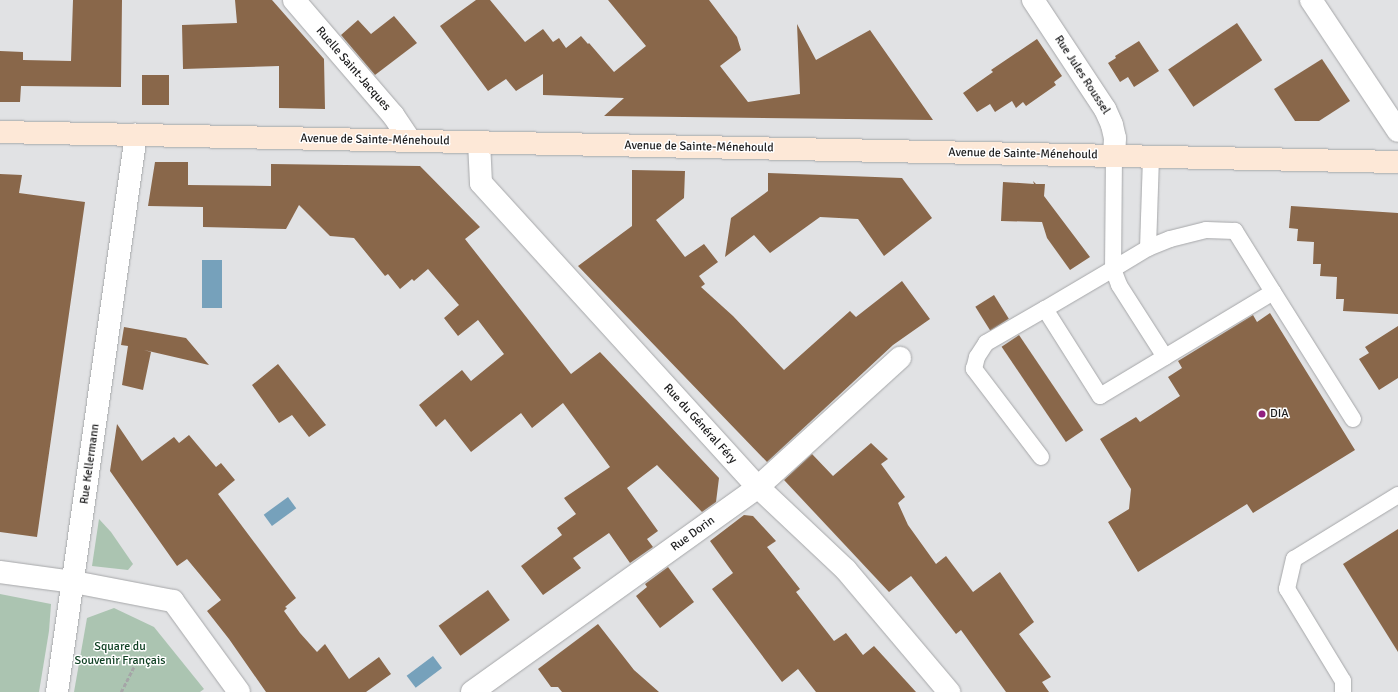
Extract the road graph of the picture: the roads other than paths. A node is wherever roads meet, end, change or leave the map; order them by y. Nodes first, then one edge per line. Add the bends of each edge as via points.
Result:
1 (294, 0) edge
2 (1032, 0) edge
3 (1312, 0) edge
4 (1398, 131) edge
5 (0, 132) edge
6 (136, 135) junction
7 (410, 140) junction
8 (479, 142) junction
9 (1114, 156) junction
10 (1151, 157) junction
11 (1398, 162) edge
12 (1148, 248) junction
13 (1113, 269) junction
14 (1274, 292) junction
15 (1045, 309) junction
16 (1165, 357) junction
17 (900, 358) dead end
18 (1353, 419) dead end
19 (1041, 457) dead end
20 (758, 487) junction
21 (1398, 495) edge
22 (0, 572) edge
23 (74, 582) junction
24 (57, 692) edge
25 (239, 692) edge
26 (472, 692) edge
27 (949, 692) edge
28 (1343, 692) edge

1 - 7 street, Ruelle Saint-Jacques via 393,115
2 - 9 street, Rue Jules Roussel via 1105,109 1115,138
3 - 4 street
5 - 6 main road, Avenue de Sainte-Ménehould
6 - 7 main road, Avenue de Sainte-Ménehould
6 - 23 street, Rue Kellermann
7 - 8 main road, Avenue de Sainte-Ménehould
8 - 9 main road, Avenue de Sainte-Ménehould
8 - 20 street, Rue du Général Féry via 481,183
9 - 10 main road, Avenue de Sainte-Ménehould
9 - 13 lane
10 - 11 main road, Avenue de Sainte-Ménehould
10 - 12 lane
12 - 13 lane
12 - 14 lane via 1170,239 1206,230 1234,232
13 - 15 lane
13 - 16 lane via 1119,285
14 - 16 lane
14 - 18 lane
15 - 16 lane via 1100,396
15 - 19 lane via 986,343 974,369
17 - 20 street, Rue Dorin
20 - 26 street, Rue Dorin
20 - 27 street, Rue du Général Féry via 846,570
21 - 28 lane via 1294,559 1287,589 1343,680
22 - 23 street
23 - 24 street, Rue Kellermann
23 - 25 street via 173,601

